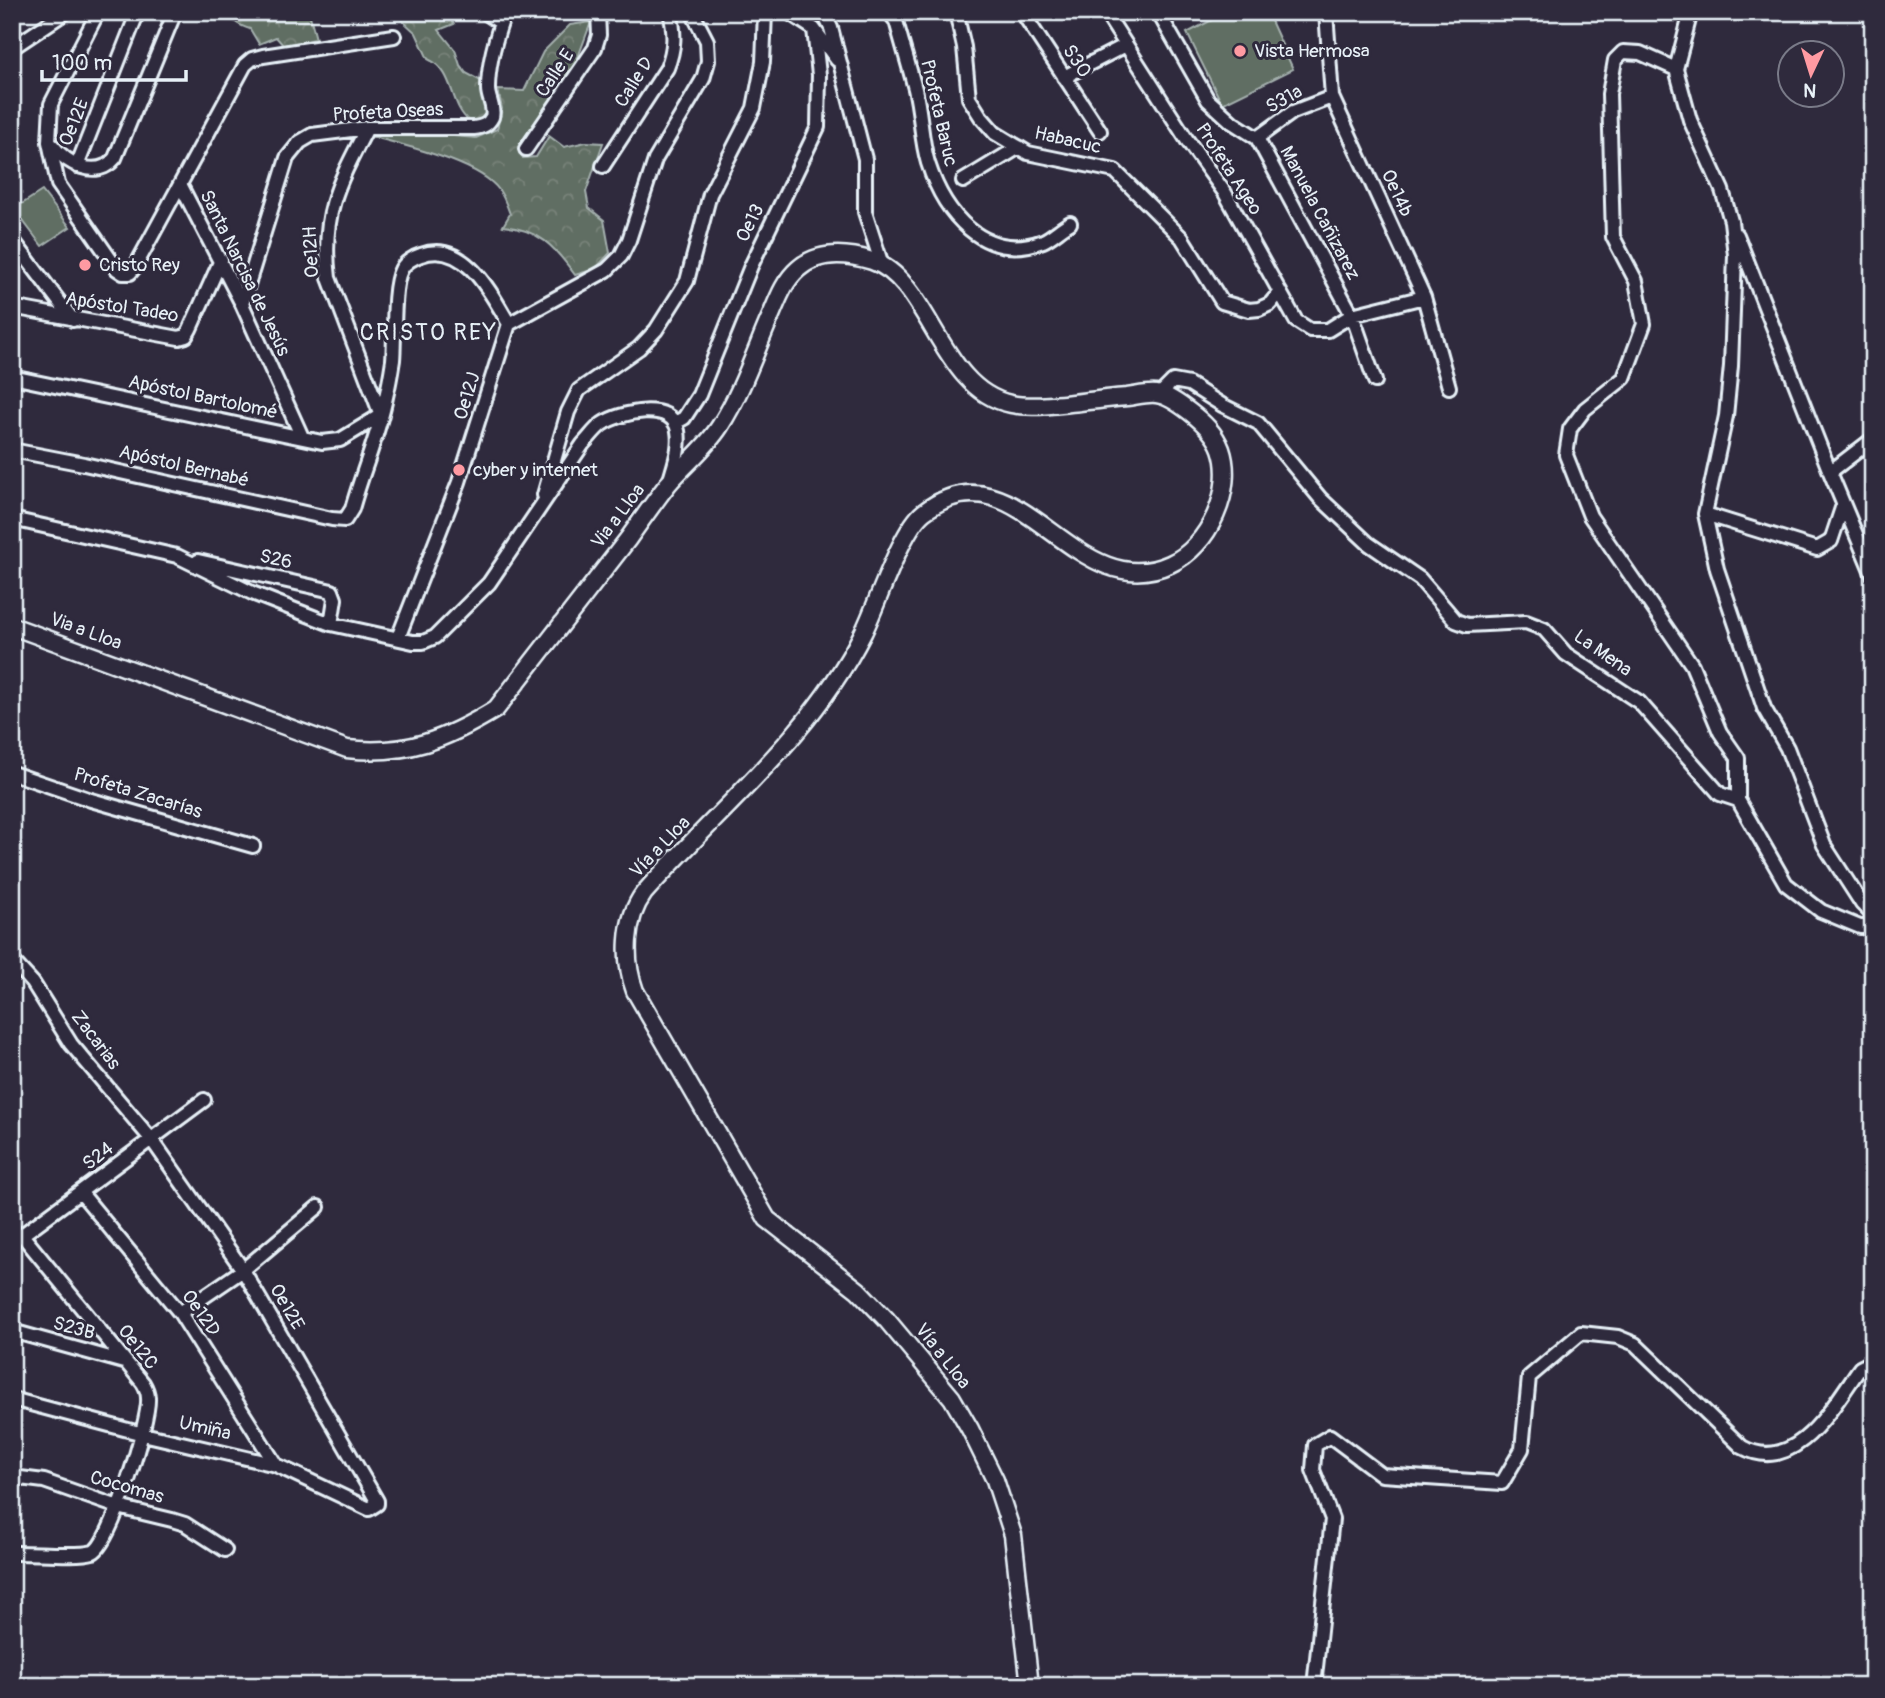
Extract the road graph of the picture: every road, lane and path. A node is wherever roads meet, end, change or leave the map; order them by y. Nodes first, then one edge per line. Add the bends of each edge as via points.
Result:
1 (66, 12) edge
2 (98, 12) edge
3 (175, 12) edge
4 (485, 12) edge
5 (598, 12) edge
6 (670, 12) edge
7 (692, 12) edge
8 (765, 12) edge
9 (788, 12) edge
10 (823, 12) edge
11 (889, 12) edge
12 (957, 12) edge
13 (1022, 12) edge
14 (1105, 12) edge
15 (1158, 12) edge
16 (1326, 12) edge
17 (1691, 12) edge
18 (137, 14) dead end
19 (502, 18) edge
20 (814, 29) junction
21 (394, 36) dead end
22 (1126, 45) junction
23 (12, 48) edge
24 (840, 63) junction
25 (1676, 69) junction
26 (1063, 77) junction
27 (1332, 97) junction
28 (367, 128) junction
29 (1100, 131) dead end
30 (1257, 138) junction
31 (49, 142) junction
32 (1019, 147) junction
33 (526, 149) dead end
34 (77, 166) junction
35 (603, 166) dead end
36 (963, 181) dead end
37 (181, 186) junction
38 (1731, 221) junction
39 (1070, 223) dead end
40 (12, 239) edge
41 (221, 260) junction
42 (882, 265) junction
43 (1280, 292) junction
44 (1423, 297) junction
45 (242, 304) junction
46 (12, 307) edge
47 (1352, 315) junction
48 (74, 320) junction
49 (509, 324) junction
50 (12, 377) edge
51 (1374, 382) dead end
52 (1449, 387) dead end
53 (1160, 394) junction
54 (381, 415) junction
55 (675, 423) junction
56 (302, 437) junction
57 (1873, 439) edge
58 (12, 450) edge
59 (1830, 472) junction
60 (668, 484) junction
61 (541, 505) junction
62 (1843, 505) junction
63 (1704, 514) junction
64 (12, 519) edge
65 (177, 556) junction
66 (1873, 575) edge
67 (331, 624) junction
68 (12, 626) edge
69 (398, 638) junction
70 (12, 773) edge
71 (1738, 800) junction
72 (253, 846) dead end
73 (12, 960) edge
74 (204, 1100) dead end
75 (152, 1140) junction
76 (80, 1193) junction
77 (318, 1207) dead end
78 (17, 1236) edge
79 (243, 1270) junction
80 (180, 1313) junction
81 (12, 1331) edge
82 (1873, 1361) edge
83 (125, 1362) junction
84 (12, 1399) edge
85 (143, 1434) junction
86 (276, 1465) junction
87 (12, 1478) edge
88 (377, 1501) joint
89 (118, 1507) junction
90 (225, 1550) dead end
91 (12, 1553) edge
92 (1030, 1686) edge
93 (1314, 1686) edge

1 - 23 street
2 - 31 street, Santa Narcisa de Jesús via 51,104
3 - 34 street via 115,158 100,169
4 - 19 street
5 - 33 street, Calle E via 595,48
6 - 35 street, Calle D via 675,33 667,68
7 - 49 street via 707,41 703,79 655,160 621,256 607,270
8 - 61 street via 763,62 754,108 710,194 687,281 639,348 579,390 568,412
9 - 20 street
10 - 24 street
11 - 39 street, Profeta Baruc via 896,21 915,89 928,161 942,198 962,225 994,244 1019,245 1044,241
12 - 32 street, Habacuc via 969,98 995,133
13 - 26 street, S30
14 - 22 street, Profeta Ageo
15 - 30 street, Manuela Cañizarez via 1208,100
16 - 27 street, Oe14b
17 - 25 street
18 - 34 street, Oe12E
19 - 28 street, Profeta Oseas via 488,82 493,111 485,125
20 - 24 street
20 - 55 street, Oe13 via 818,127 751,266 699,395 684,418
21 - 37 street via 252,59 230,90
22 - 26 street
22 - 43 street, Profeta Ageo via 1225,193
24 - 42 street via 865,159 866,212
25 - 38 street via 1690,120
25 - 71 street via 1640,53 1623,52 1615,60 1609,94 1613,237 1636,281 1644,324 1624,378 1585,408 1570,429 1566,455 1590,516 1692,666 1720,732 1738,758
26 - 29 street, S30
27 - 30 street, S31a via 1293,112
27 - 44 street, Oe14b
28 - 45 street, Profeta Oseas via 312,135 287,158
28 - 54 street, Oe12H via 333,198 327,259 329,278
30 - 47 street, Manuela Cañizarez
31 - 34 street via 62,158
31 - 37 street, Santa Narcisa de Jesús via 58,184 123,272 130,273 135,267
32 - 36 street
32 - 43 street, Habacuc via 1028,153 1115,171 1182,237 1222,302 1259,309
37 - 41 street, Santa Narcisa de Jesús
38 - 59 street
38 - 63 street via 1731,366 1726,416
40 - 48 street
41 - 45 street, Santa Narcisa de Jesús
41 - 48 street, Apóstol Tadeo via 186,336 171,338
42 - 53 street, Via a Lloa via 906,288 966,378 996,400 1040,405
42 - 60 street, Via a Lloa via 838,255 810,260 791,276 719,428
43 - 47 street, Profeta Ageo via 1296,321 1310,330 1328,330
44 - 47 street
44 - 52 street, Oe14b
45 - 56 street, Santa Narcisa de Jesús
46 - 48 street, Apóstol Tadeo
47 - 51 street, Manuela Cañizarez
49 - 54 street via 479,276 459,258 432,251 405,263 397,285 393,359
49 - 69 street, Oe12J via 463,471
50 - 56 street, Apóstol Bartolomé
53 - 71 street, La Mena via 1173,381 1189,384 1258,423 1320,498 1369,544 1420,579 1456,621 1467,625 1526,622 1544,629 1566,654 1639,702 1720,794
53 - 92 street, Vía a Lloa via 1206,424 1221,449 1225,472 1219,504 1214,522 1193,550 1153,571 1113,569 1084,556 1025,512 998,499 971,492 923,513 910,526 874,612 829,691 750,785 644,893 629,934 627,960 635,991 767,1219 858,1290 886,1319 952,1398 983,1453 1013,1535
54 - 56 street, Apóstol Bartolomé via 340,440
54 - 58 street, Apóstol Bernabé via 347,518 342,521
55 - 60 street via 678,447
55 - 61 street via 645,410 601,425
57 - 59 street
59 - 62 street
60 - 68 street, Via a Lloa via 496,709 460,731 413,747 347,749
61 - 69 street via 489,583 435,637 422,642
62 - 63 street via 1831,541 1817,549
62 - 66 street
63 - 71 street, La Mena via 1717,569 1764,708 1787,748 1824,845 1872,914 1872,927 1860,927 1821,911 1786,884
64 - 65 street
65 - 67 street via 252,593
65 - 67 street, S26 via 332,591
67 - 69 street
70 - 72 street, Profeta Zacarías
73 - 75 street, Zacarias via 33,983 71,1044
74 - 75 street, S24
75 - 76 street, S24
75 - 79 street, Oe12E
76 - 78 street, S24
76 - 80 street, Oe12D
77 - 79 street
78 - 83 street, Oe12C
79 - 80 street
79 - 88 street, Oe12E
80 - 86 street, Oe12D
81 - 83 street, S23B
82 - 93 street via 1860,1368 1807,1438 1791,1450 1771,1454 1742,1447 1635,1343 1581,1333 1529,1377 1522,1449 1502,1483 1382,1475 1330,1436 1315,1445 1313,1470 1332,1519
83 - 85 street, Oe12C via 147,1390
84 - 85 street, Umiña
85 - 86 street, Umiña
85 - 89 street, Oe12C
86 - 88 street, Umiña via 369,1509 376,1507
87 - 89 street, Cocomas via 44,1481
89 - 90 street, Cocomas via 185,1524
89 - 91 street, Oe12C via 100,1547 92,1552

